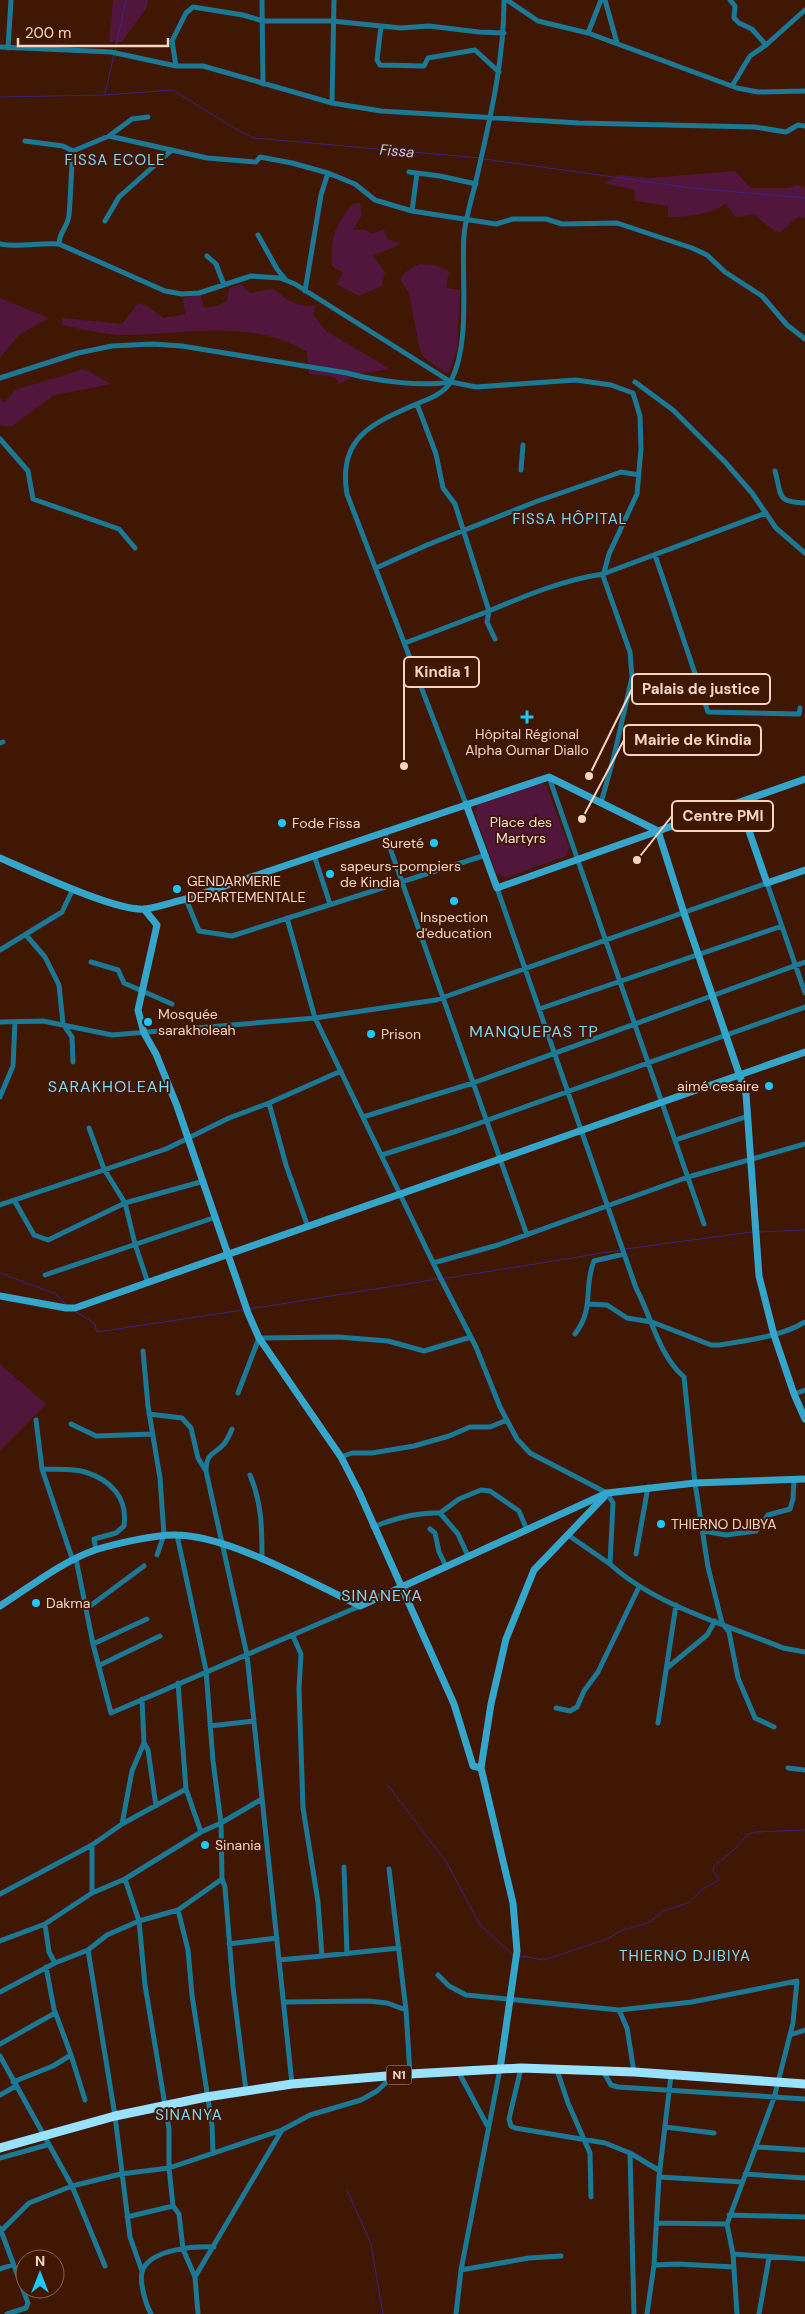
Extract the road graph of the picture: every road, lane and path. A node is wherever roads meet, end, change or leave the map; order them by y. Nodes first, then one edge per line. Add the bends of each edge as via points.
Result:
1 (11, 0) edge
2 (195, 0) edge
3 (262, 0) edge
4 (334, 0) edge
5 (506, 0) edge
6 (601, 0) edge
7 (605, 0) edge
8 (730, 0) edge
9 (193, 7) junction
10 (805, 10) edge
11 (264, 21) junction
12 (332, 21) junction
13 (381, 26) junction
14 (504, 32) junction
15 (588, 33) junction
16 (617, 43) junction
17 (766, 45) junction
18 (0, 47) edge
19 (8, 48) junction
20 (176, 66) junction
21 (499, 72) junction
22 (264, 84) junction
23 (732, 86) junction
24 (805, 91) edge
25 (332, 103) junction
26 (148, 117) dead end
27 (490, 118) junction
28 (805, 126) edge
29 (109, 136) junction
30 (25, 141) dead end
31 (172, 150) junction
32 (73, 151) junction
33 (409, 172) dead end
34 (328, 173) junction
35 (417, 173) junction
36 (476, 184) junction
37 (412, 211) junction
38 (467, 220) junction
39 (106, 221) dead end
40 (258, 235) dead end
41 (0, 244) edge
42 (59, 244) junction
43 (206, 256) dead end
44 (287, 281) junction
45 (224, 285) junction
46 (305, 291) junction
47 (805, 339) edge
48 (0, 378) edge
49 (451, 382) junction
50 (634, 382) dead end
51 (417, 404) junction
52 (0, 439) edge
53 (523, 445) dead end
54 (521, 470) dead end
55 (775, 471) dead end
56 (639, 474) junction
57 (805, 503) edge
58 (766, 513) junction
59 (462, 532) junction
60 (134, 548) dead end
61 (805, 553) edge
62 (655, 555) junction
63 (376, 568) junction
64 (604, 574) junction
65 (489, 611) junction
66 (495, 639) dead end
67 (405, 643) junction
68 (800, 708) dead end
69 (549, 777) junction
70 (805, 779) edge
71 (739, 802) junction
72 (601, 803) junction
73 (466, 804) junction
74 (658, 830) junction
75 (384, 831) junction
76 (314, 855) junction
77 (486, 855) junction
78 (0, 858) edge
79 (578, 859) junction
80 (805, 870) edge
81 (402, 883) junction
82 (767, 883) junction
83 (73, 888) junction
84 (497, 888) junction
85 (186, 899) junction
86 (330, 904) junction
87 (144, 909) junction
88 (684, 913) junction
89 (287, 918) junction
90 (782, 926) junction
91 (26, 935) junction
92 (606, 941) junction
93 (0, 950) edge
94 (699, 954) junction
95 (91, 962) dead end
96 (805, 962) edge
97 (796, 965) junction
98 (526, 970) junction
99 (620, 982) junction
100 (143, 992) junction
101 (805, 993) edge
102 (713, 995) junction
103 (443, 998) junction
104 (172, 1004) dead end
105 (805, 1007) edge
106 (539, 1010) junction
107 (316, 1018) junction
108 (0, 1022) edge
109 (15, 1022) junction
110 (64, 1024) junction
111 (635, 1024) junction
112 (144, 1033) junction
113 (727, 1035) junction
114 (805, 1052) edge
115 (554, 1054) junction
116 (72, 1062) dead end
117 (648, 1062) junction
118 (341, 1071) junction
119 (741, 1075) junction
120 (473, 1083) junction
121 (567, 1091) junction
122 (0, 1097) edge
123 (662, 1102) junction
124 (269, 1103) junction
125 (748, 1116) junction
126 (363, 1117) junction
127 (486, 1120) junction
128 (89, 1128) dead end
129 (580, 1131) junction
130 (188, 1138) junction
131 (675, 1140) junction
132 (805, 1144) edge
133 (382, 1155) junction
134 (751, 1158) junction
135 (500, 1159) junction
136 (104, 1169) junction
137 (688, 1177) junction
138 (204, 1181) junction
139 (401, 1194) junction
140 (14, 1200) junction
141 (125, 1203) junction
142 (0, 1205) edge
143 (606, 1205) junction
144 (216, 1217) junction
145 (704, 1224) dead end
146 (308, 1227) junction
147 (527, 1235) junction
148 (135, 1244) junction
149 (622, 1251) junction
150 (230, 1255) junction
151 (434, 1263) junction
152 (45, 1275) dead end
153 (148, 1283) junction
154 (0, 1296) edge
155 (588, 1304) junction
156 (652, 1322) junction
157 (805, 1322) edge
158 (575, 1334) dead end
159 (774, 1335) junction
160 (471, 1337) junction
161 (259, 1338) junction
162 (143, 1351) dead end
163 (805, 1390) edge
164 (238, 1393) dead end
165 (794, 1394) junction
166 (149, 1414) junction
167 (805, 1418) edge
168 (36, 1420) dead end
169 (507, 1420) junction
170 (72, 1424) dead end
171 (232, 1429) dead end
172 (153, 1434) junction
173 (341, 1457) junction
174 (42, 1469) junction
175 (206, 1471) junction
176 (250, 1475) dead end
177 (805, 1479) edge
178 (794, 1480) junction
179 (695, 1483) junction
180 (648, 1487) junction
181 (607, 1493) junction
182 (440, 1514) junction
183 (373, 1527) junction
184 (430, 1529) dead end
185 (527, 1530) junction
186 (703, 1531) junction
187 (164, 1535) junction
188 (177, 1535) junction
189 (568, 1535) junction
190 (224, 1545) junction
191 (96, 1550) junction
192 (636, 1554) dead end
193 (157, 1555) dead end
194 (468, 1556) junction
195 (74, 1560) junction
196 (262, 1560) junction
197 (610, 1564) junction
198 (144, 1566) dead end
199 (446, 1566) junction
200 (401, 1586) junction
201 (639, 1587) junction
202 (676, 1605) junction
203 (0, 1606) edge
204 (360, 1606) junction
205 (86, 1609) junction
206 (147, 1619) dead end
207 (715, 1621) junction
208 (722, 1623) junction
209 (160, 1636) dead end
210 (293, 1636) junction
211 (93, 1644) junction
212 (805, 1652) edge
213 (247, 1655) junction
214 (100, 1666) junction
215 (666, 1669) junction
216 (206, 1670) junction
217 (178, 1683) junction
218 (142, 1699) junction
219 (556, 1708) dead end
220 (254, 1721) junction
221 (658, 1723) dead end
222 (210, 1726) junction
223 (774, 1728) dead end
224 (144, 1742) junction
225 (481, 1768) junction
226 (788, 1768) dead end
227 (805, 1770) edge
228 (186, 1789) junction
229 (262, 1799) junction
230 (156, 1806) junction
231 (221, 1823) junction
232 (122, 1824) junction
233 (201, 1832) junction
234 (92, 1844) junction
235 (344, 1867) dead end
236 (389, 1869) dead end
237 (125, 1879) junction
238 (222, 1879) junction
239 (92, 1893) junction
240 (0, 1894) edge
241 (178, 1910) junction
242 (139, 1921) junction
243 (46, 1924) junction
244 (277, 1938) junction
245 (0, 1941) edge
246 (230, 1944) junction
247 (399, 1948) junction
248 (88, 1950) junction
249 (347, 1954) junction
250 (322, 1956) junction
251 (279, 1960) junction
252 (55, 1963) junction
253 (46, 1967) junction
254 (438, 1975) dead end
255 (0, 1992) edge
256 (510, 2000) junction
257 (284, 2002) junction
258 (406, 2010) junction
259 (619, 2010) junction
260 (55, 2013) junction
261 (805, 2030) edge
262 (790, 2034) junction
263 (0, 2044) edge
264 (71, 2055) junction
265 (0, 2056) edge
266 (521, 2068) junction
267 (500, 2069) junction
268 (557, 2070) junction
269 (458, 2071) junction
270 (603, 2071) junction
271 (634, 2072) junction
272 (410, 2074) junction
273 (671, 2075) junction
274 (393, 2076) junction
275 (778, 2082) junction
276 (14, 2084) junction
277 (292, 2084) junction
278 (805, 2084) edge
279 (670, 2090) junction
280 (246, 2092) junction
281 (0, 2095) edge
282 (206, 2097) junction
283 (774, 2098) junction
284 (805, 2099) edge
285 (84, 2100) dead end
286 (165, 2105) junction
287 (115, 2116) junction
288 (488, 2125) junction
289 (666, 2127) junction
290 (282, 2130) junction
291 (714, 2133) dead end
292 (42, 2135) junction
293 (584, 2140) junction
294 (48, 2145) junction
295 (756, 2147) junction
296 (0, 2148) edge
297 (805, 2150) edge
298 (213, 2153) junction
299 (630, 2153) junction
300 (0, 2158) edge
301 (169, 2168) junction
302 (121, 2174) junction
303 (659, 2174) junction
304 (745, 2174) junction
305 (805, 2178) edge
306 (742, 2182) junction
307 (72, 2186) junction
308 (591, 2197) dead end
309 (173, 2206) junction
310 (729, 2215) junction
311 (128, 2216) junction
312 (805, 2217) edge
313 (657, 2223) junction
314 (727, 2224) junction
315 (0, 2229) edge
316 (214, 2247) junction
317 (183, 2249) junction
318 (733, 2254) junction
319 (561, 2256) dead end
320 (769, 2258) junction
321 (805, 2259) edge
322 (12, 2265) junction
323 (654, 2265) junction
324 (105, 2266) dead end
325 (734, 2267) junction
326 (0, 2269) edge
327 (461, 2270) junction
328 (142, 2271) junction
329 (194, 2277) junction
330 (8, 2314) edge
331 (151, 2314) edge
332 (198, 2314) edge
333 (456, 2314) edge
334 (634, 2314) edge
335 (647, 2314) edge
336 (737, 2314) edge
337 (759, 2314) edge

1 - 19 street
2 - 9 street
3 - 11 street
4 - 12 street
5 - 14 street
5 - 15 street via 538,21
6 - 15 street
7 - 16 street
8 - 17 street via 735,6 734,18 752,29
9 - 11 street
9 - 20 street via 186,13 172,40
10 - 17 street
11 - 12 street
11 - 22 street
12 - 13 street
12 - 25 street
13 - 14 street
13 - 21 street via 380,65 424,66 428,58 475,50
14 - 21 street
15 - 16 street
16 - 23 street
17 - 23 street via 750,56
18 - 19 street
19 - 20 street via 111,52
20 - 22 street via 203,66
21 - 27 street
22 - 25 street
23 - 24 street via 758,92
25 - 27 street via 389,112
26 - 29 street via 132,119
27 - 28 street via 755,127 786,132 798,125
27 - 36 street
29 - 31 street
29 - 32 street
30 - 32 street via 63,146
31 - 34 street via 207,158 256,162 260,157 268,157
31 - 39 street via 119,197
32 - 42 street via 69,216 67,225 59,234
33 - 35 street
34 - 37 street via 356,184 375,200
34 - 46 street
35 - 36 street
35 - 37 street
36 - 38 street
37 - 38 street
38 - 47 street via 496,224 513,219 546,219 562,224 617,223 692,248 707,254 725,272 762,296
38 - 49 street via 460,347
40 - 44 street
41 - 42 street
42 - 45 street via 165,291 199,293
43 - 45 street via 216,264
44 - 45 street via 251,276
44 - 46 street
46 - 49 street
48 - 49 street via 78,353 112,346 152,344 366,378 438,384
49 - 51 street via 444,390
49 - 56 street via 476,387 576,380 611,385 633,393 640,416
50 - 58 street via 673,410 725,462
51 - 59 street via 436,454 443,488 455,504
51 - 63 street via 372,426 349,451 345,464 347,494
52 - 60 street via 28,471 33,499 119,529
53 - 54 street
55 - 57 street via 782,497 788,502
56 - 59 street via 622,472
56 - 64 street via 637,494 609,554
58 - 61 street via 776,528
58 - 62 street
59 - 63 street
59 - 65 street
62 - 64 street
62 - 68 street via 708,712 798,714
63 - 67 street
64 - 65 street via 541,588
64 - 72 street via 630,652 632,677
65 - 66 street via 487,622
65 - 67 street
67 - 73 street
69 - 72 street
69 - 73 street
69 - 79 street
70 - 71 street
71 - 74 street
71 - 82 street
72 - 74 street
73 - 75 street
73 - 77 street
74 - 79 street
74 - 88 street
75 - 76 street
75 - 81 street
76 - 85 street
76 - 86 street
77 - 81 street
77 - 84 street
78 - 83 street
79 - 84 street
79 - 92 street
80 - 82 street
81 - 86 street
81 - 103 street
82 - 88 street
82 - 90 street
83 - 87 street via 121,905
83 - 91 street via 62,912
84 - 98 street
85 - 87 street
85 - 89 street via 200,931 232,936
86 - 89 street
87 - 100 street via 157,924
88 - 92 street
88 - 94 street
89 - 107 street
90 - 94 street
90 - 97 street
91 - 93 street
91 - 110 street via 45,957 59,985
92 - 98 street
92 - 99 street
94 - 99 street
94 - 102 street
95 - 100 street via 118,970 124,983
96 - 97 street
97 - 101 street
97 - 102 street
98 - 103 street
98 - 106 street
99 - 106 street
99 - 111 street
100 - 104 street
100 - 112 street via 138,1010
102 - 111 street
102 - 113 street
103 - 107 street
103 - 120 street
105 - 113 street
106 - 115 street
107 - 112 street
107 - 118 street
108 - 109 street
109 - 110 street
109 - 122 street via 13,1066
110 - 112 street via 112,1035
110 - 116 street via 72,1037
111 - 115 street
111 - 117 street
112 - 130 street via 159,1062
113 - 117 street
113 - 119 street
114 - 119 street
115 - 120 street
115 - 121 street
117 - 121 street
117 - 123 street
118 - 124 street
118 - 126 street
119 - 123 street
119 - 125 street
120 - 126 street
120 - 127 street
121 - 127 street
121 - 129 street
123 - 129 street
123 - 131 street
124 - 130 street
124 - 146 street
125 - 131 street
125 - 134 street
126 - 133 street
127 - 133 street
127 - 135 street
128 - 136 street
129 - 135 street
129 - 143 street
130 - 136 street via 166,1150
130 - 138 street
131 - 137 street
132 - 134 street
133 - 139 street
134 - 137 street
134 - 159 street via 759,1276
135 - 139 street
135 - 147 street
136 - 140 street
136 - 141 street
137 - 143 street
137 - 145 street
138 - 141 street
138 - 144 street
139 - 146 street
139 - 151 street
140 - 141 street via 34,1235 48,1240
140 - 142 street
141 - 148 street
143 - 147 street
143 - 149 street
144 - 148 street
144 - 150 street
146 - 150 street
147 - 151 street
148 - 152 street
148 - 153 street
149 - 155 street via 594,1261 590,1271
149 - 156 street
150 - 153 street
150 - 161 street
151 - 160 street
153 - 154 street via 75,1308
155 - 156 street via 607,1305 627,1318
155 - 158 street via 585,1318
156 - 159 street via 711,1345
156 - 179 street via 656,1338 672,1366 684,1377
157 - 159 street
159 - 165 street
160 - 161 street via 424,1351 388,1342 346,1338
160 - 169 street
161 - 164 street
161 - 173 street
162 - 166 street
163 - 165 street
165 - 167 street
166 - 172 street
166 - 175 street via 182,1418 191,1428 198,1458
168 - 174 street
169 - 173 street via 490,1427 470,1427 414,1446
169 - 181 street via 517,1439 530,1453
170 - 172 street via 96,1436
171 - 175 street via 223,1445 210,1453
172 - 187 street
173 - 183 street
174 - 191 street via 84,1472 115,1488 121,1497 126,1514 124,1526 94,1539
174 - 195 street
175 - 190 street
176 - 196 street via 262,1510
177 - 178 street
178 - 179 street
178 - 186 street via 790,1509 768,1516 756,1531 726,1535
179 - 180 street
179 - 186 street
180 - 181 street
180 - 192 street
181 - 185 street
181 - 189 street
181 - 197 street via 613,1503
182 - 183 street via 423,1512
182 - 185 street via 458,1499 481,1490 490,1492 519,1511
182 - 194 street via 458,1534
183 - 200 street
184 - 199 street via 435,1533
185 - 194 street
186 - 208 street
187 - 188 street
187 - 191 street
187 - 193 street
188 - 190 street
188 - 216 street
189 - 197 street
189 - 225 street via 534,1570 506,1640
190 - 196 street
190 - 213 street
191 - 195 street
194 - 199 street
195 - 203 street
195 - 205 street
196 - 204 street
197 - 201 street
198 - 205 street
199 - 200 street
200 - 204 street
200 - 225 street via 454,1704 473,1766
201 - 202 street
201 - 219 street via 598,1672 577,1707 570,1711
202 - 207 street
202 - 215 street
204 - 210 street
205 - 211 street
206 - 211 street
207 - 208 street
207 - 215 street via 707,1635
208 - 212 street via 783,1648
208 - 223 street via 729,1632 738,1678 755,1718
209 - 214 street
210 - 213 street
210 - 250 street via 301,1654 303,1808 318,1902
211 - 214 street
213 - 216 street
213 - 220 street
214 - 218 street via 111,1713
215 - 221 street
216 - 217 street
216 - 222 street
217 - 218 street
217 - 228 street
218 - 224 street
220 - 222 street
220 - 229 street
222 - 231 street
224 - 230 street
224 - 232 street via 132,1771
225 - 256 street via 513,1902 517,1954
226 - 227 street
228 - 230 street
228 - 233 street
229 - 231 street
229 - 244 street
230 - 232 street
231 - 233 street
231 - 238 street
232 - 234 street
233 - 237 street
234 - 239 street
234 - 240 street
235 - 249 street
236 - 247 street
237 - 239 street
237 - 242 street
238 - 241 street
238 - 246 street
239 - 243 street
241 - 242 street
241 - 282 street via 188,1950
242 - 248 street via 107,1935
242 - 286 street via 145,1985
243 - 245 street
243 - 252 street via 49,1952
244 - 246 street
244 - 251 street
246 - 280 street
247 - 249 street
247 - 258 street
248 - 252 street
248 - 287 street
249 - 250 street
250 - 251 street
251 - 257 street
252 - 253 street
253 - 255 street
253 - 260 street
254 - 256 street via 466,1995
256 - 259 street
256 - 267 street
257 - 258 street via 378,2002
257 - 277 street
258 - 272 street
259 - 262 street via 692,2002 797,1981
259 - 271 street via 627,2028
260 - 263 street
260 - 264 street
261 - 262 street
262 - 275 street
264 - 276 street
264 - 285 street
265 - 276 street
266 - 267 highway, N1
266 - 268 highway, N1
266 - 293 street via 509,2119 511,2126
267 - 269 highway, N1
267 - 288 street
268 - 270 highway, N1
268 - 293 street
269 - 272 highway, N1
269 - 288 street
270 - 271 highway, N1
270 - 279 street via 611,2085 618,2087
271 - 273 highway, N1
272 - 274 highway, N1
273 - 275 highway, N1
273 - 279 street
274 - 277 highway, N1
274 - 290 street via 361,2100 310,2115
275 - 278 highway, N1
275 - 283 street
276 - 281 street
276 - 292 street
277 - 280 highway, N1
279 - 283 street
279 - 289 street
280 - 282 highway, N1
282 - 286 highway, N1
282 - 298 street
283 - 284 street
283 - 295 street
286 - 287 highway, N1
286 - 301 street
287 - 292 highway, N1
287 - 302 street
288 - 327 street
289 - 291 street
289 - 303 street
290 - 298 street
290 - 316 street
292 - 294 street
292 - 296 highway, N1
293 - 299 street via 605,2143
293 - 308 street via 590,2153
294 - 300 street
294 - 307 street
295 - 297 street
295 - 304 street
298 - 301 street
299 - 303 street
299 - 334 street
301 - 302 street
301 - 309 street
302 - 307 street
302 - 311 street
303 - 306 street
303 - 313 street
304 - 305 street
304 - 306 street
306 - 310 street
307 - 315 street via 29,2203
307 - 324 street
309 - 311 street
309 - 317 street via 179,2214
310 - 312 street
310 - 314 street
311 - 328 street via 130,2237
313 - 314 street
313 - 323 street
314 - 318 street
315 - 322 street
316 - 317 street
316 - 329 street
317 - 328 street via 153,2259
317 - 329 street
318 - 320 street
318 - 325 street
319 - 327 street
320 - 321 street
320 - 337 street
322 - 326 street
322 - 330 street via 28,2303 26,2308
323 - 325 street
323 - 335 street
325 - 336 street
327 - 333 street
328 - 331 street via 146,2304
329 - 332 street

